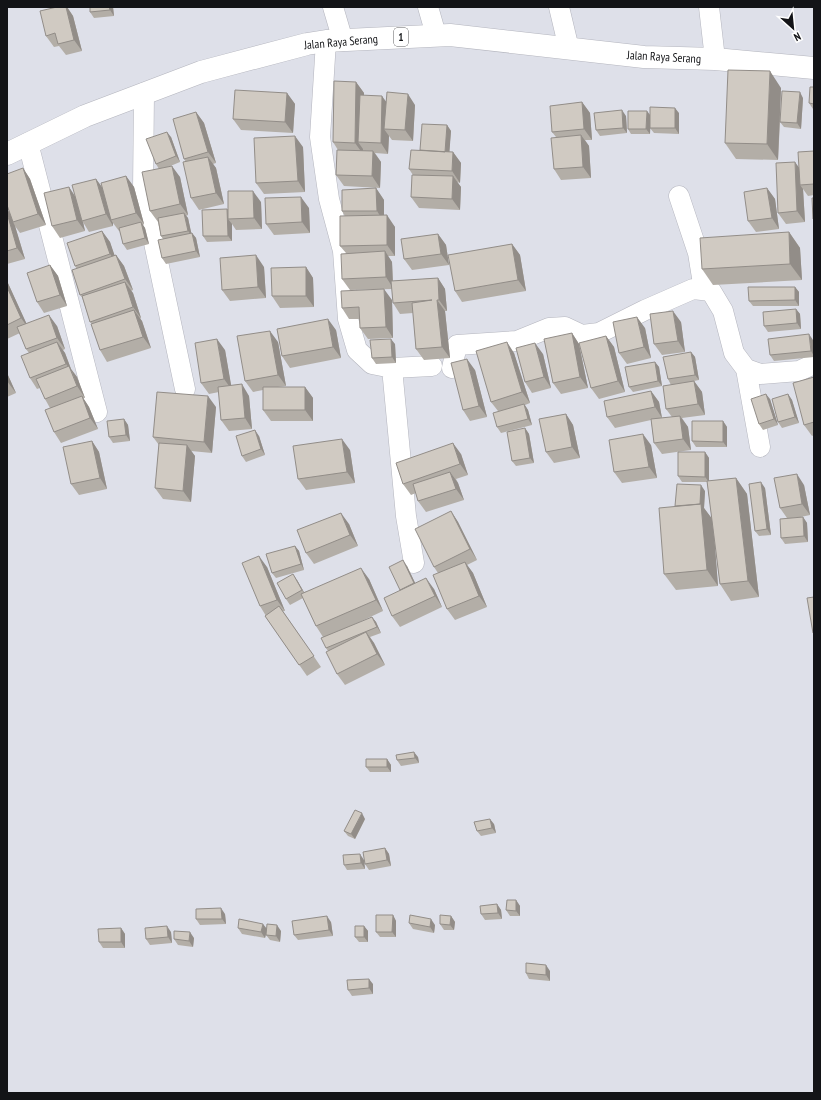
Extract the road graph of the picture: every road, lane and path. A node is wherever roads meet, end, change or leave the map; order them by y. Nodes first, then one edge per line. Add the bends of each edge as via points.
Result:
1 (333, 7) edge
2 (428, 7) edge
3 (558, 7) edge
4 (709, 7) edge
5 (436, 35) junction
6 (335, 41) junction
7 (569, 49) junction
8 (715, 59) junction
9 (814, 68) edge
10 (144, 93) junction
11 (28, 143) junction
12 (7, 154) edge
13 (679, 196) dead end
14 (704, 290) junction
15 (814, 364) edge
16 (432, 366) dead end
17 (392, 368) junction
18 (452, 368) edge
19 (746, 368) junction
20 (185, 389) dead end
21 (97, 412) dead end
22 (760, 447) dead end
23 (414, 563) dead end

1 - 6 street
2 - 5 street
3 - 7 street
4 - 8 street
5 - 6 highway, Jalan Raya Serang / 1
5 - 7 highway, Jalan Raya Serang / 1
6 - 10 highway, Jalan Raya Serang / 1 via 307,44 201,72
6 - 17 street via 320,136 329,199 344,251 348,319 357,350 372,364
7 - 8 highway, Jalan Raya Serang / 1 via 644,57
8 - 9 highway, Jalan Raya Serang / 1
10 - 11 highway, Jalan Raya Serang / 1 via 85,116
10 - 20 street via 143,191
11 - 12 highway, Jalan Raya Serang / 1
11 - 21 street
13 - 14 street via 698,253
14 - 18 street via 692,289 599,333 582,335 566,327 549,328 517,341 457,345
14 - 19 street via 712,291 723,311 734,353
15 - 19 street via 799,371 760,374
16 - 17 street
17 - 23 street via 406,516
19 - 22 street

